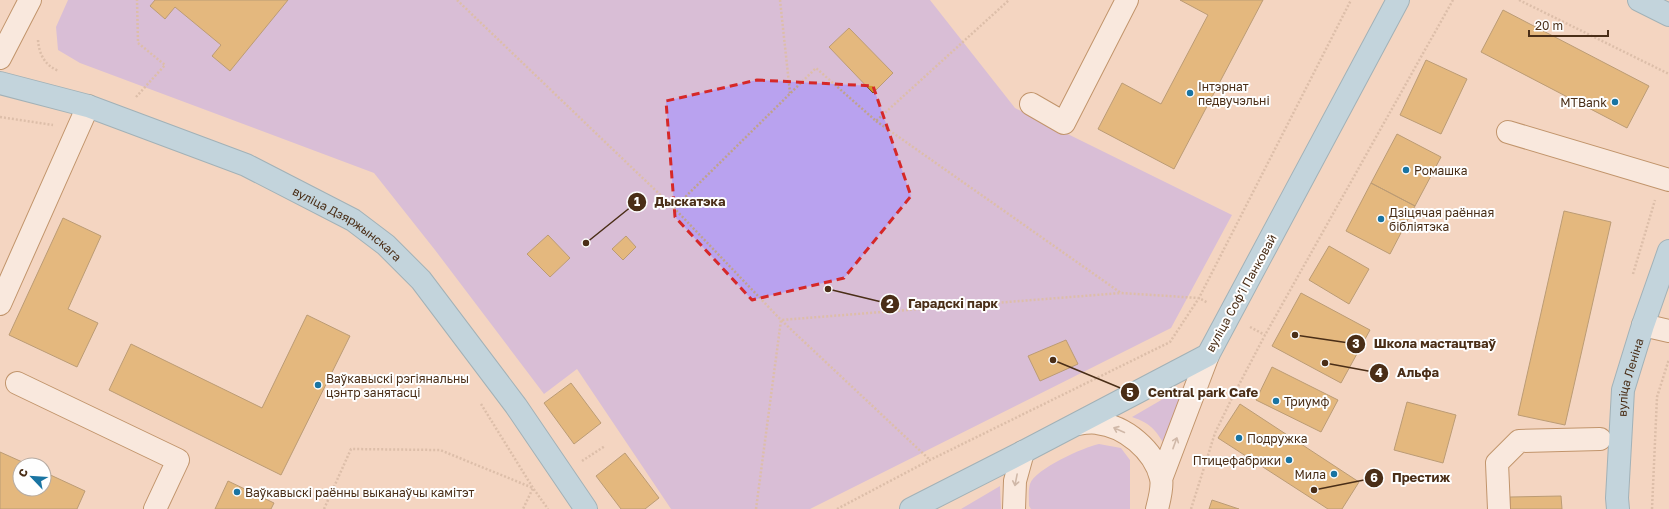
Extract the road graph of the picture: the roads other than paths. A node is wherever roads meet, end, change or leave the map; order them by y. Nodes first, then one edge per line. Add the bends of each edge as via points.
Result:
1 (30, 0) edge
2 (1127, 0) edge
3 (1398, 0) edge
4 (1639, 0) edge
5 (1669, 15) edge
6 (0, 58) edge
7 (0, 83) edge
8 (1031, 104) dead end
9 (88, 106) junction
10 (1508, 132) dead end
11 (1669, 180) edge
12 (1669, 251) edge
13 (0, 304) edge
14 (1643, 325) junction
15 (1669, 331) edge
16 (1208, 355) junction
17 (17, 383) dead end
18 (1078, 424) junction
19 (1600, 439) dead end
20 (1024, 452) junction
21 (1162, 479) junction
22 (155, 509) edge
23 (586, 509) edge
24 (911, 509) edge
25 (1014, 509) edge
26 (1157, 509) edge
27 (1499, 509) edge
28 (1618, 509) edge

1 - 6 street
2 - 8 street via 1064,124
3 - 16 main road, вуліца Софʼі Панковай
4 - 5 main road
7 - 9 main road, вуліца Дзяржынскага
9 - 13 street
9 - 23 main road, вуліца Дзяржынскага via 246,165 353,220 386,245 421,280 516,406
10 - 11 street
12 - 14 main road, вуліца Леніна
14 - 15 street
14 - 28 main road, вуліца Леніна via 1623,390
16 - 18 main road, вуліца Софʼі Панковай
21 -> 16 street
17 - 22 street via 178,460
18 - 20 main road, вуліца Софʼі Панковай
21 -> 18 street via 1152,458 1140,444 1124,432 1096,423
19 - 27 street via 1519,441 1497,463
20 - 24 main road, вуліца Софʼі Панковай
20 -> 25 street via 1015,481
21 - 26 street

